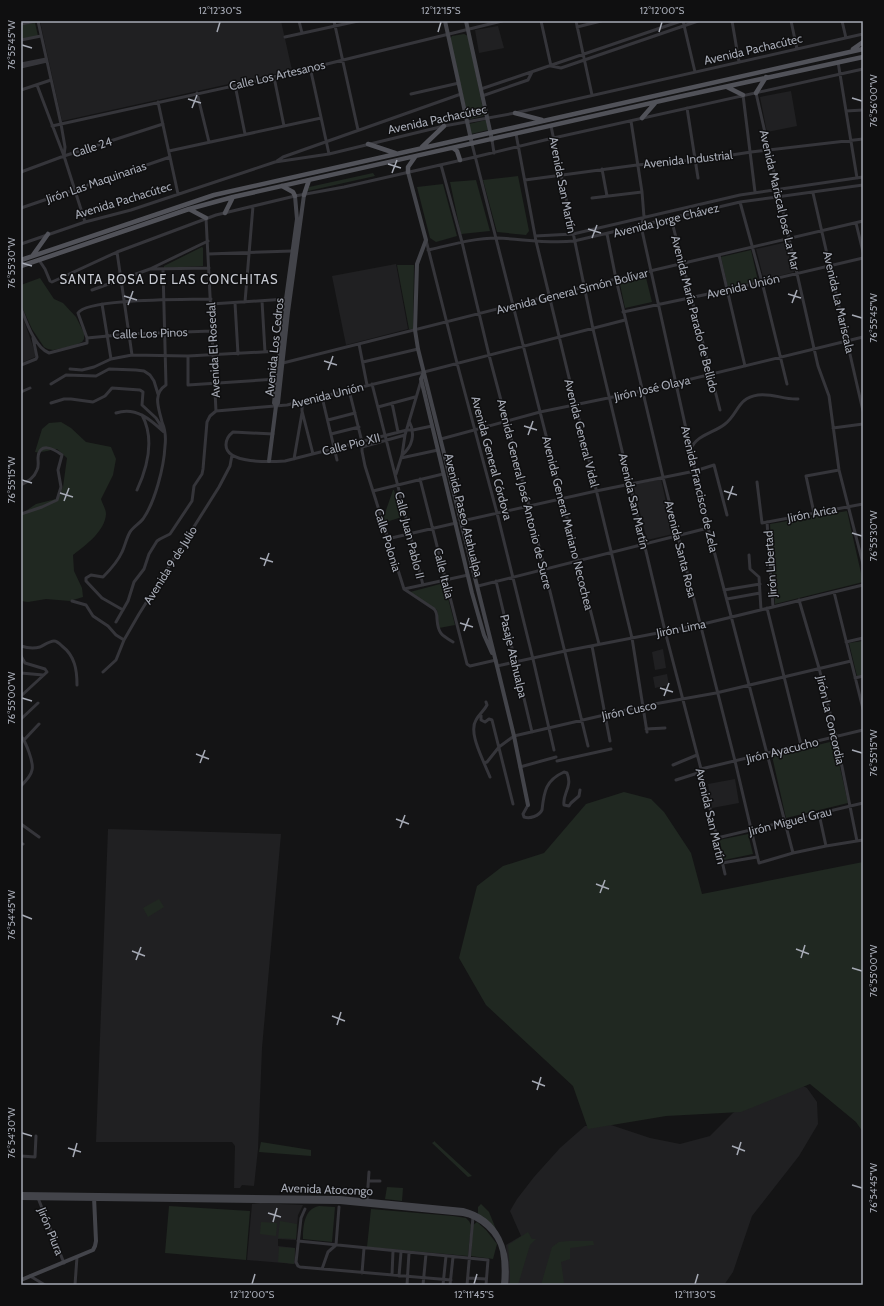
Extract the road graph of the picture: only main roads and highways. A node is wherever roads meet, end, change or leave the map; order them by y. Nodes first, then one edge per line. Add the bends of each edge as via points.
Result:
1 (863, 42) edge
2 (863, 49) edge
3 (849, 52) junction
4 (863, 57) edge
5 (766, 77) junction
6 (718, 81) junction
7 (727, 87) junction
8 (720, 88) junction
9 (670, 92) junction
10 (756, 93) road end
11 (743, 95) road end
12 (672, 98) junction
13 (656, 102) junction
14 (515, 113) road end
15 (642, 118) road end
16 (544, 120) junction
17 (444, 126) road end
18 (368, 144) road end
19 (421, 148) junction
20 (453, 148) junction
21 (397, 153) junction
22 (415, 157) junction
23 (460, 160) road end
24 (408, 172) road end
25 (309, 180) junction
26 (267, 182) junction
27 (282, 186) junction
28 (268, 189) junction
29 (304, 195) road end
30 (295, 196) road end
31 (233, 197) junction
32 (189, 210) junction
33 (224, 212) road end
34 (206, 218) road end
35 (131, 222) junction
36 (133, 228) junction
37 (48, 234) road end
38 (32, 256) junction
39 (21, 260) edge
40 (21, 266) edge

1 - 3 main road
2 - 3 main road, Avenida Pachacútec
3 - 6 main road, Avenida Pachacútec
4 - 5 main road
5 - 7 main road
5 - 10 main road
6 - 8 main road via 722,84
6 - 9 main road, Avenida Pachacútec
7 - 8 main road
7 - 11 main road
8 - 12 main road
9 - 12 main road
9 - 16 main road, Avenida Pachacútec
12 - 13 main road
13 - 15 main road
13 - 20 main road
14 - 16 main road
16 - 19 main road, Avenida Pachacútec
17 - 19 main road
18 - 21 main road
19 - 21 main road, Avenida Pachacútec
20 - 22 main road
20 - 23 main road
21 - 26 main road, Avenida Pachacútec
22 - 24 main road via 408,167
22 - 25 main road
25 - 27 main road
25 - 29 main road
26 - 28 main road
26 - 35 main road, Avenida Pachacútec via 214,195
27 - 28 main road
27 - 30 main road
28 - 31 main road
31 - 32 main road
31 - 33 main road
32 - 34 main road
32 - 36 main road
35 - 36 main road
35 - 38 main road, Avenida Pachacútec
36 - 40 main road
37 - 38 main road
38 - 39 main road, Avenida Pachacútec

